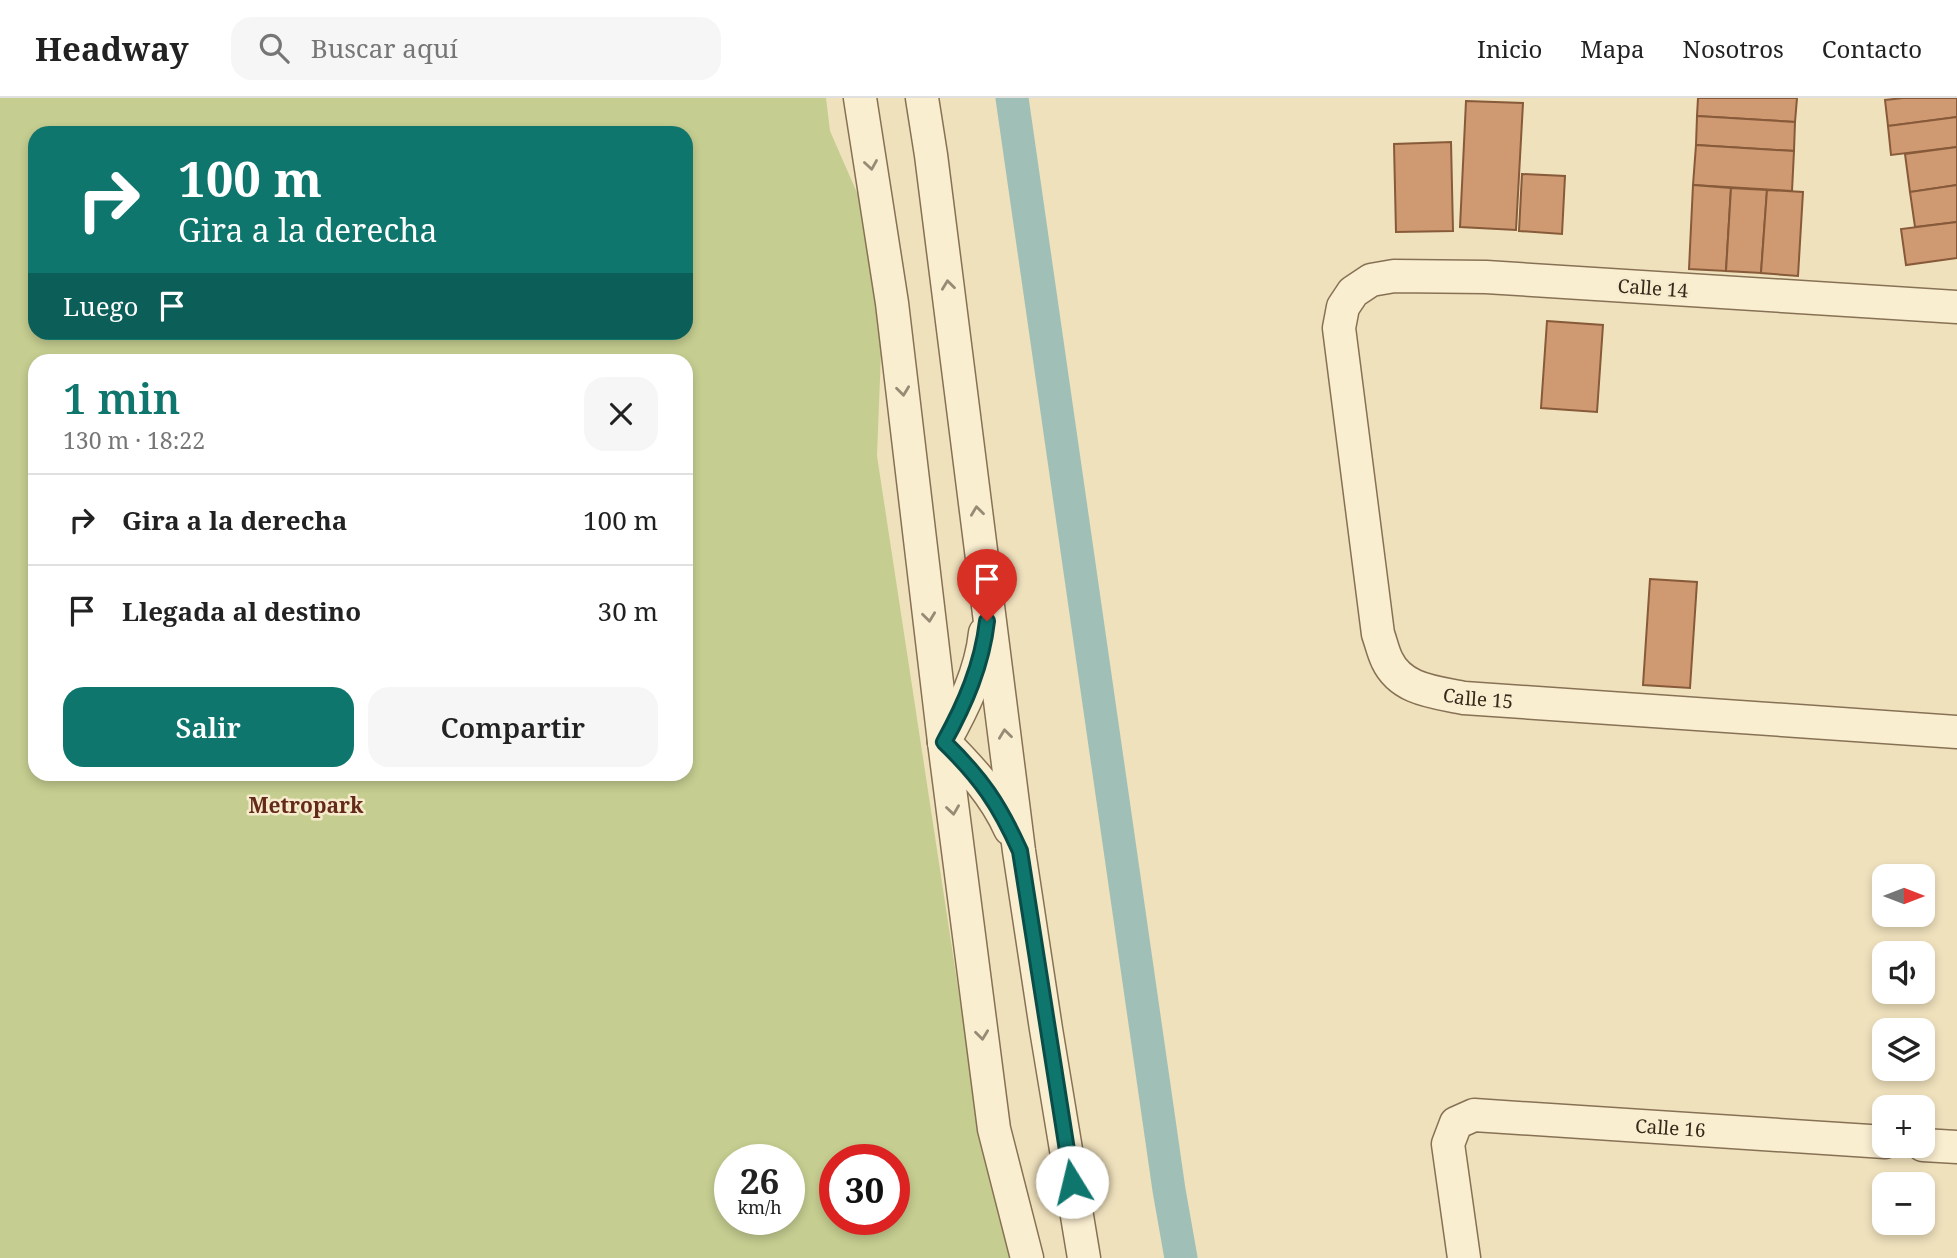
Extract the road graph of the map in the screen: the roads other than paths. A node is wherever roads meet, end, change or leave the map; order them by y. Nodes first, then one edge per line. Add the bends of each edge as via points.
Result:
1 (860, 98) edge
2 (922, 98) edge
3 (1353, 292) joint
4 (1957, 307) edge
5 (989, 603) junction
6 (1957, 732) edge
7 (944, 742) junction
8 (1020, 851) junction
9 (1872, 1141) edge
10 (1935, 1145) edge
11 (1957, 1147) edge
12 (1027, 1258) edge
13 (1084, 1258) edge
14 (1464, 1258) edge

1 -> 7 street via 892,303
5 -> 2 street
3 - 4 street, Calle 14 via 1371,280 1394,276 1486,277
3 - 6 street, Calle 15 via 1343,307 1339,328 1378,634 1388,662 1401,679 1419,689 1464,698
5 - 7 street via 975,676
8 -> 5 street
7 - 8 street via 989,791
7 -> 12 street via 994,1129
8 - 13 street
9 - 14 street, Calle 16 via 1474,1115 1457,1123 1448,1144
10 - 11 street

